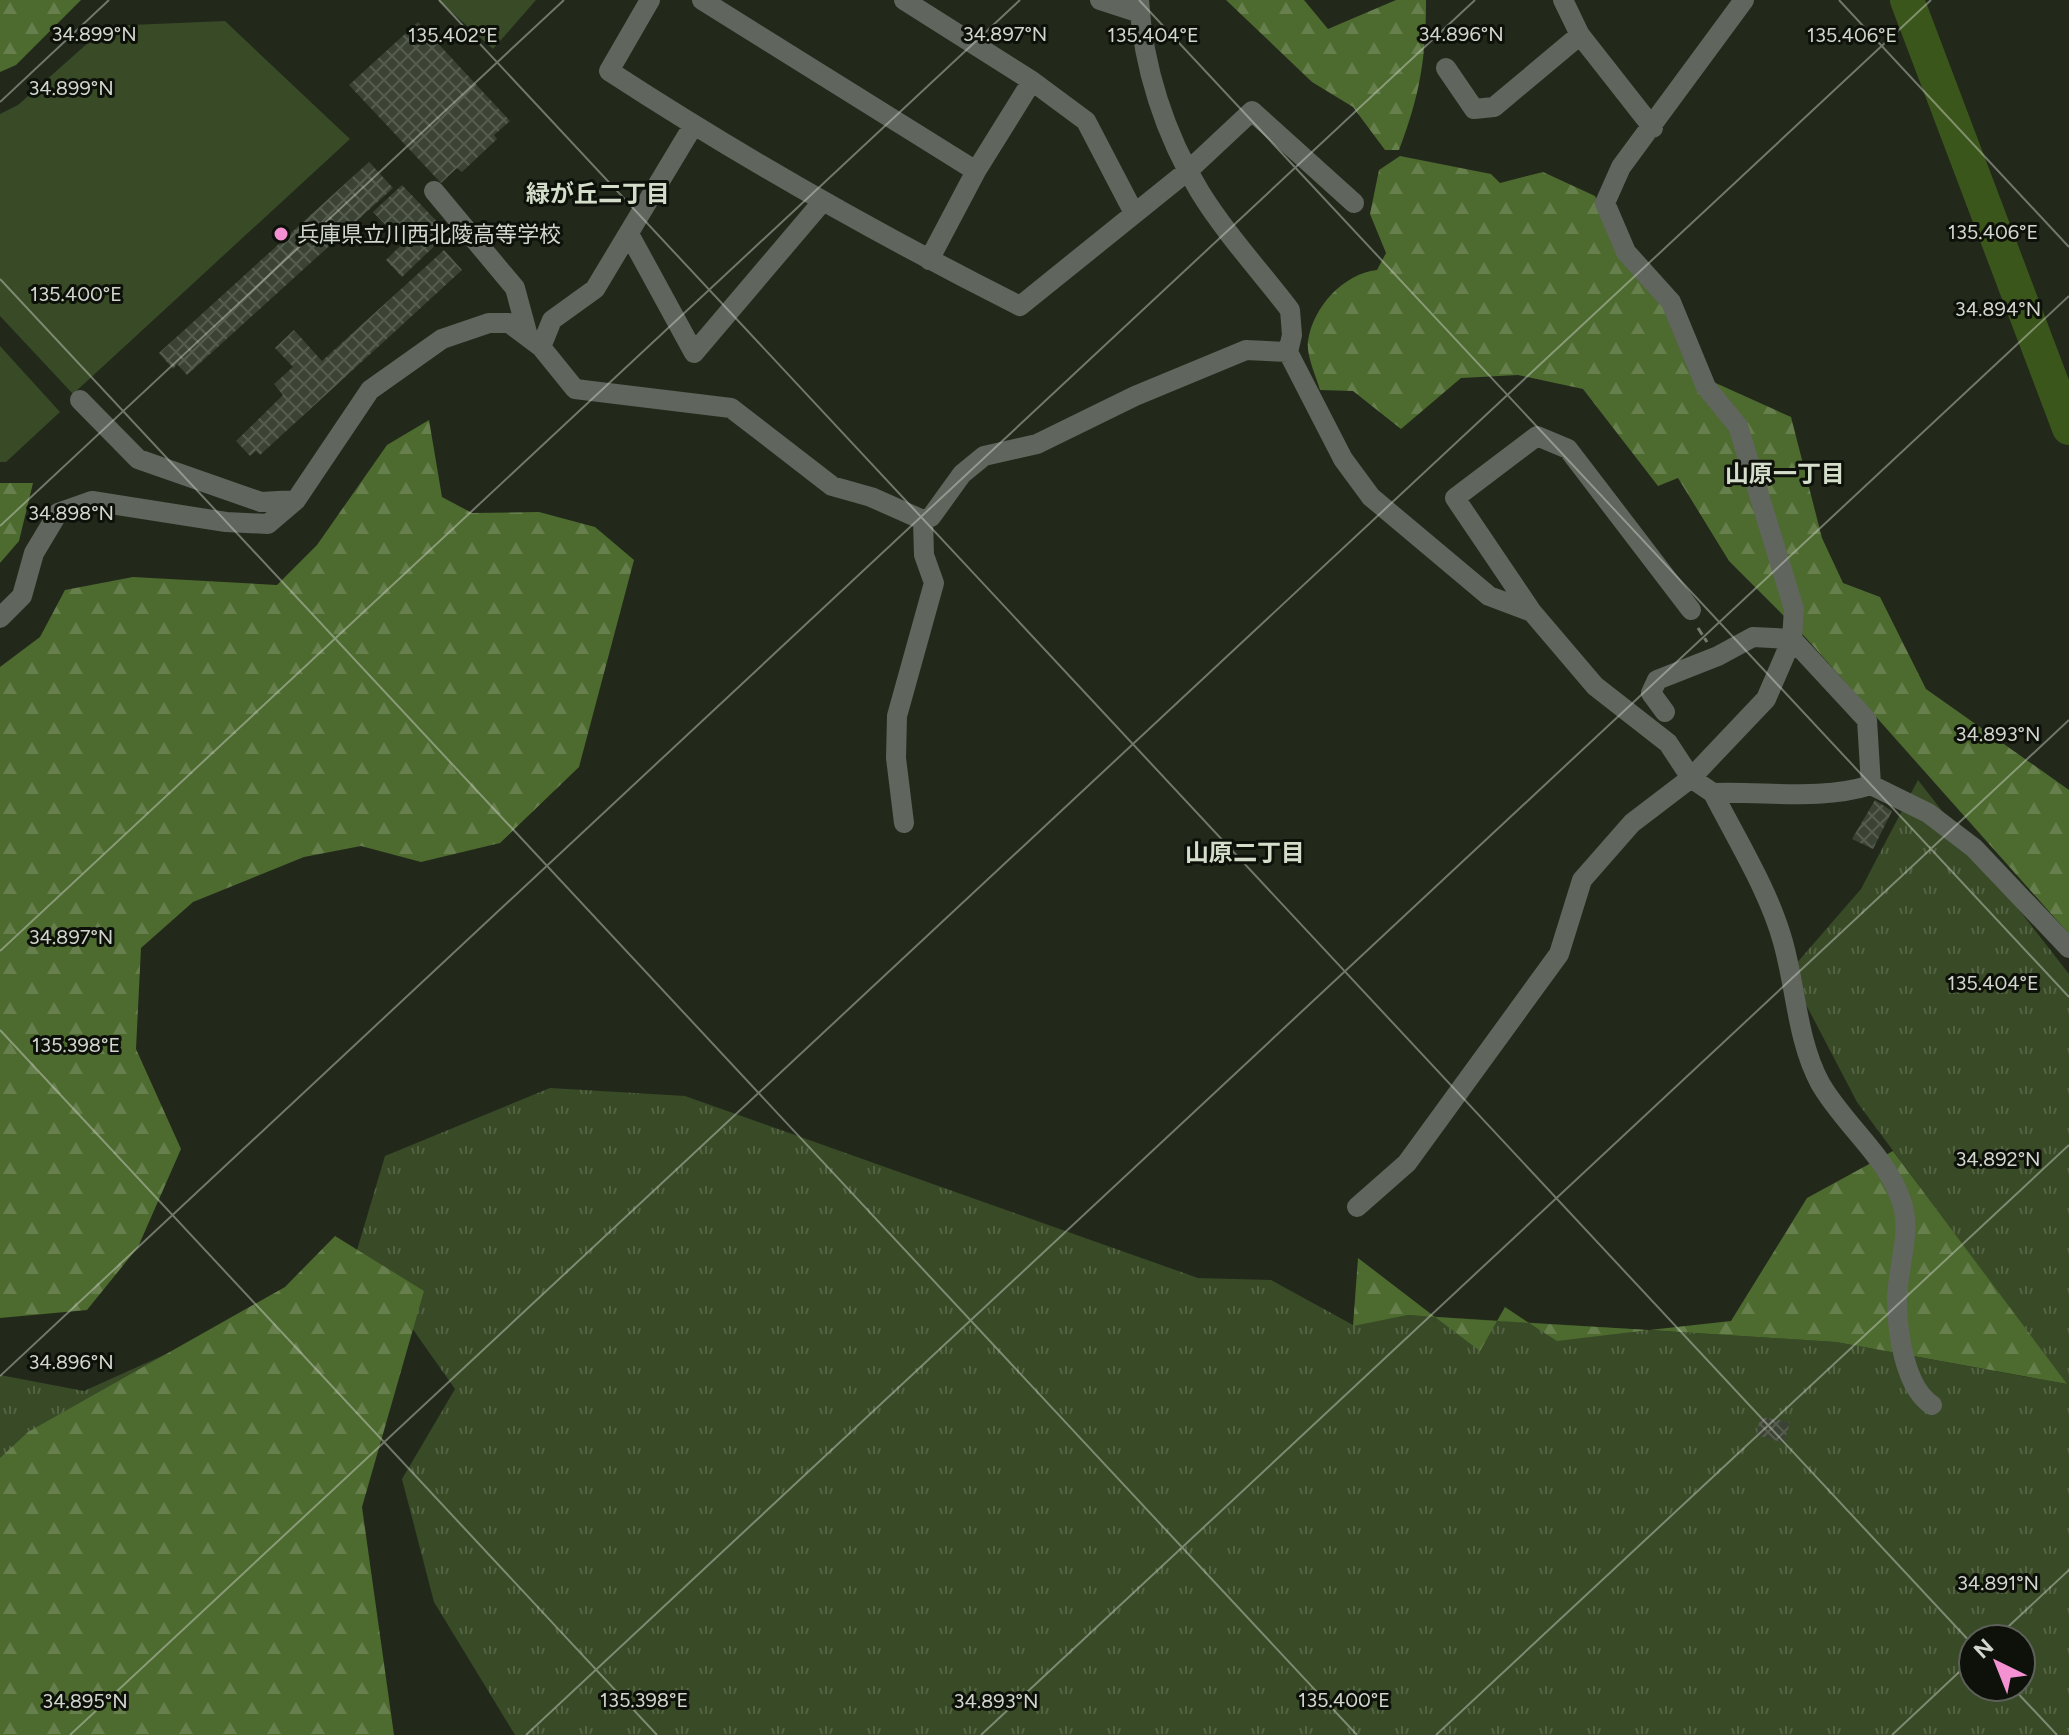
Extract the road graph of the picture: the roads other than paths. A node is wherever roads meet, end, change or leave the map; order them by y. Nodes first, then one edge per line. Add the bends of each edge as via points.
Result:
1 (650, 0) edge
2 (702, 0) edge
3 (904, 0) edge
4 (1100, 0) edge
5 (1563, 0) edge
6 (1744, 0) edge
7 (1139, 7) edge
8 (1580, 35) junction
9 (1446, 68) dead end
10 (1032, 81) junction
11 (693, 126) junction
12 (1653, 128) junction
13 (1190, 169) junction
14 (976, 171) junction
15 (434, 191) dead end
16 (823, 201) junction
17 (1354, 203) dead end
18 (1134, 213) junction
19 (629, 234) junction
20 (929, 260) junction
21 (534, 342) junction
22 (1288, 352) junction
23 (80, 400) dead end
24 (296, 500) junction
25 (923, 520) junction
26 (1691, 610) road end
27 (1532, 612) junction
28 (0, 618) edge
29 (1792, 639) junction
30 (1665, 712) dead end
31 (1691, 778) junction
32 (1871, 785) junction
33 (1713, 793) junction
34 (904, 823) dead end
35 (2069, 948) edge
36 (1357, 1207) dead end
37 (1932, 1405) dead end

1 - 11 street via 609,71
2 - 14 street
3 - 10 street
4 - 7 street
5 - 8 street
6 - 12 street
7 - 13 street via 1158,102
8 - 9 street via 1494,107 1474,109
8 - 12 street
10 - 14 street
10 - 18 street via 1086,121
11 - 16 street
11 - 19 street
12 - 29 street via 1621,167 1605,203 1626,252 1671,302 1706,387 1738,426 1794,609
13 - 17 street via 1252,111
13 - 18 street
13 - 22 street via 1200,192 1290,310
14 - 20 street
15 - 21 street via 515,288
16 - 19 street via 694,353
16 - 20 street
18 - 20 street via 1020,306
19 - 21 street via 595,289 552,320
21 - 24 street via 509,323 489,323 442,339 407,361 370,390
21 - 25 street via 575,389 731,408 832,486
22 - 25 street via 1246,350 1037,444 984,456
22 - 27 street via 1343,459 1371,497 1489,596
23 - 24 street via 138,459 261,502
24 - 28 street via 268,524 92,501 58,513 34,553 22,596
25 - 34 street via 924,555 934,583 897,716
26 - 27 street via 1568,449 1537,436 1455,498
27 - 31 street via 1595,686 1668,743
29 - 30 street via 1753,637 1657,680 1651,693
29 - 31 street via 1766,699
29 - 32 street via 1867,720
31 - 33 street
31 - 36 street via 1632,823 1582,880 1559,954 1407,1163
32 - 33 street via 1838,795
32 - 35 street via 1928,813 1974,848
33 - 37 street via 1782,939 1805,1043 1820,1082 1902,1201 1897,1301 1907,1368 1920,1398

